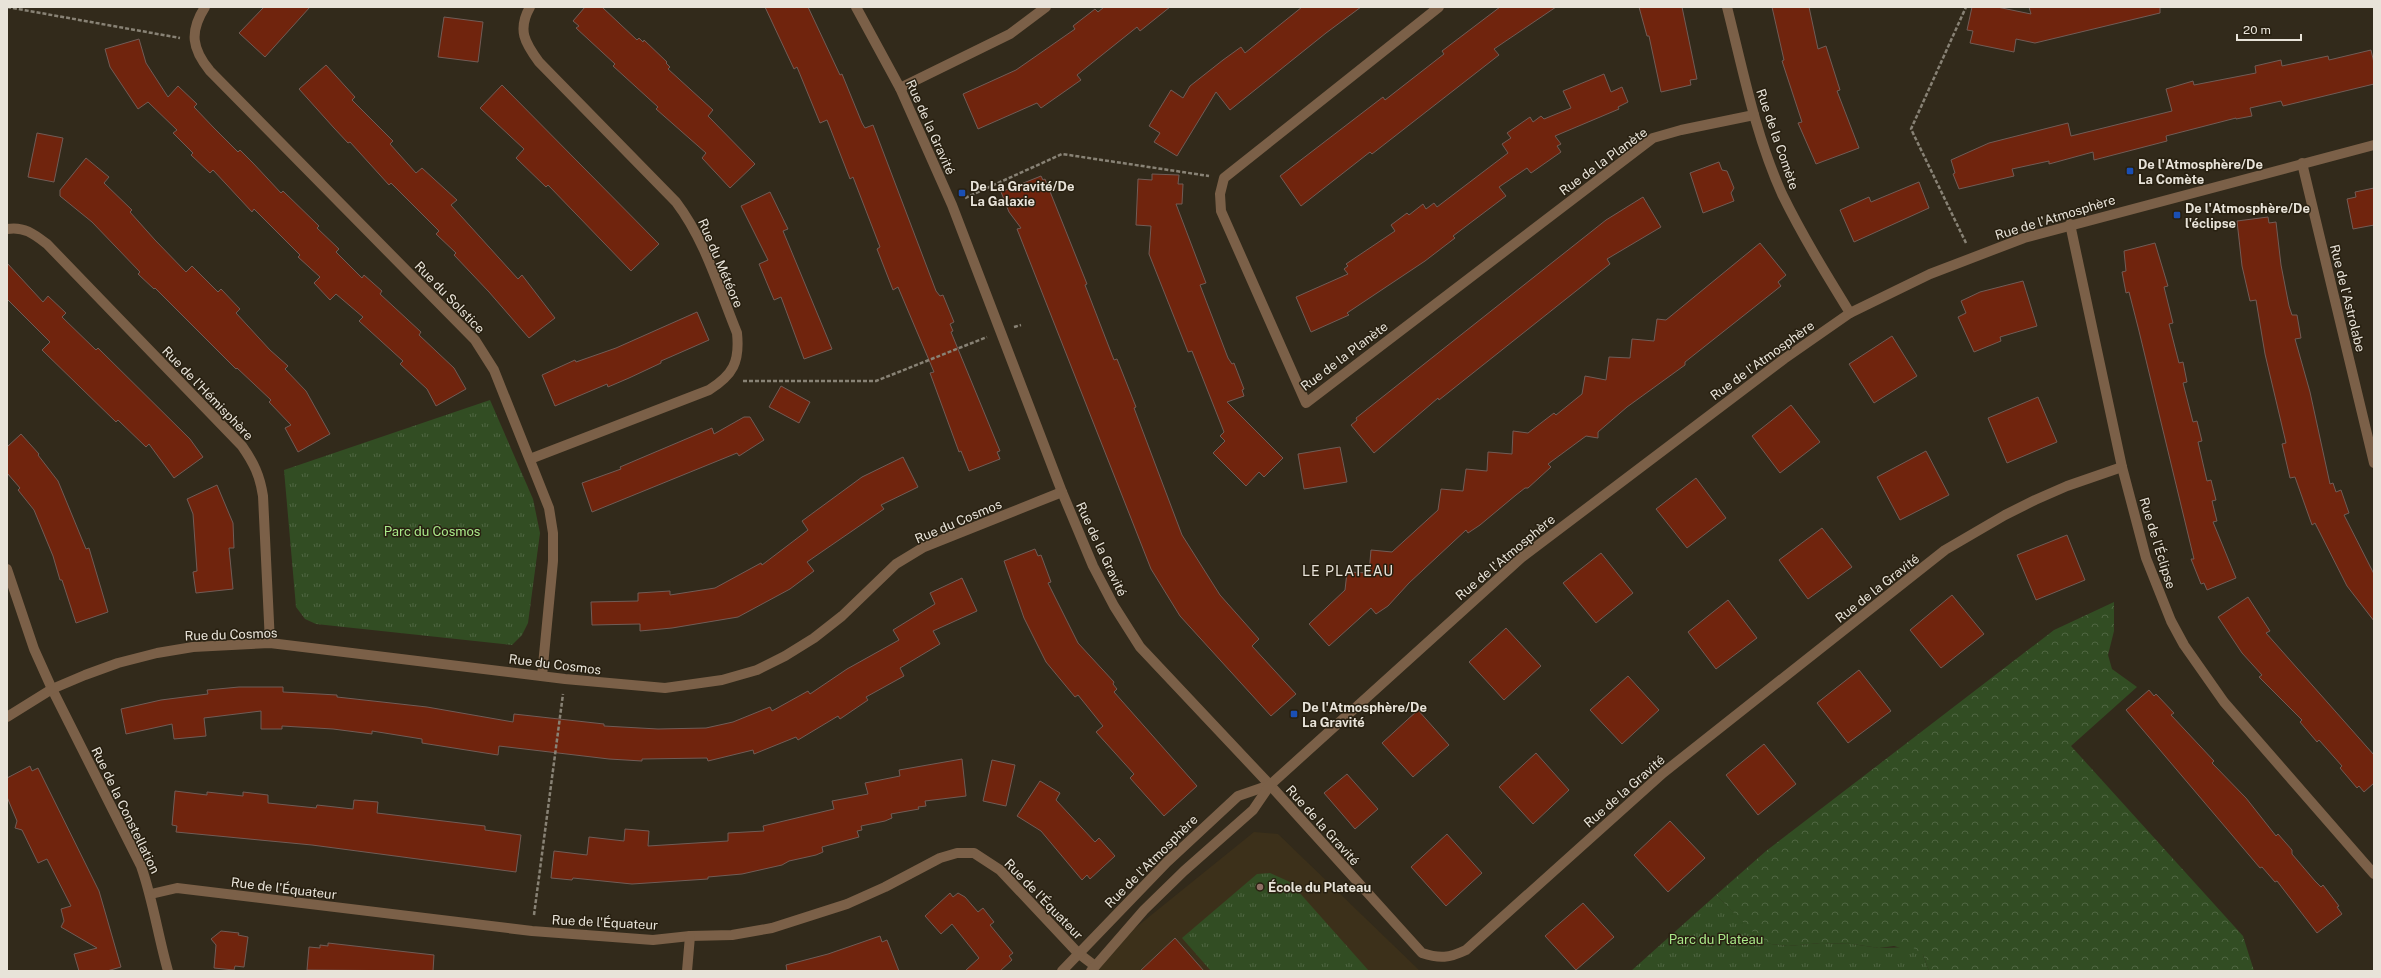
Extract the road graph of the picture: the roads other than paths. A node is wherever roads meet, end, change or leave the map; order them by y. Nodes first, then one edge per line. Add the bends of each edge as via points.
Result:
1 (205, 7) edge
2 (530, 7) edge
3 (856, 7) edge
4 (1046, 7) edge
5 (1439, 7) edge
6 (1727, 7) edge
7 (900, 88) junction
8 (1754, 115) junction
9 (2374, 145) edge
10 (2302, 163) junction
11 (2070, 224) junction
12 (7, 229) edge
13 (1850, 313) junction
14 (530, 459) junction
15 (2374, 462) edge
16 (2122, 467) junction
17 (1062, 492) junction
18 (7, 569) edge
19 (270, 643) junction
20 (542, 676) junction
21 (52, 690) junction
22 (7, 718) edge
23 (1270, 785) junction
24 (2374, 874) edge
25 (151, 894) junction
26 (690, 936) junction
27 (1078, 953) junction
28 (1093, 969) edge
29 (168, 971) edge
30 (687, 971) edge
31 (1062, 971) edge

1 - 14 street, Rue du Solstice via 196,20 194,40 199,58 475,340 494,370
2 - 14 street, Rue du Météore via 525,15 522,32 528,47 539,62 676,202 698,235 736,333 738,348 736,360 724,380 709,390
3 - 7 street, Rue de la Gravité
4 - 7 street via 1010,34
5 - 8 street, Rue de la Planète via 1224,178 1220,194 1221,211 1306,403 1653,138
6 - 8 street, Rue de la Comète
7 - 17 street, Rue de la Gravité via 952,204
8 - 13 street, Rue de la Comète via 1782,193
9 - 10 street, Rue de l'Atmosphère
10 - 11 street, Rue de l'Atmosphère
10 - 15 street, Rue de l'Astrolabe
11 - 13 street, Rue de l'Atmosphère via 1972,256 1886,293
11 - 16 street, Rue de l'Éclipse
12 - 19 street, Rue de l'Hémisphère via 18,227 33,233 47,244 242,446 253,461 260,478 263,496
13 - 23 street, Rue de l'Atmosphère via 1656,454 1521,558
14 - 20 street, Rue du Solstice via 548,508 553,533 553,561
16 - 23 street, Rue de la Gravité via 2067,486 2005,514 1945,550 1663,773 1466,950 1450,958 1436,958 1422,953 1412,944
16 - 24 street, Rue de l'Éclipse via 2146,558 2171,621 2184,645 2224,702
17 - 20 street, Rue du Cosmos via 924,547 896,564 842,616 814,638 757,670 722,680 665,688
17 - 23 street, Rue de la Gravité via 1093,566 1140,647
18 - 21 street via 34,648
19 - 20 street, Rue du Cosmos
19 - 21 street, Rue du Cosmos via 194,647 157,653 118,663
21 - 22 street, Rue du Cosmos
21 - 25 street, Rue de la Constellation via 132,846
23 - 27 street, Rue de l'Atmosphère via 1238,796
23 - 28 street, Rue de l'Atmosphère via 1253,810 1144,910
25 - 26 street, Rue de l'Équateur via 177,888 532,931 653,940
25 - 29 street, Rue de la Constellation via 159,940
26 - 27 street, Rue de l'Équateur via 732,935 772,928 847,904 940,858 957,853 974,853 1000,870
26 - 30 street
27 - 28 street, Rue de l'Équateur
27 - 31 street, Rue de l'Atmosphère

